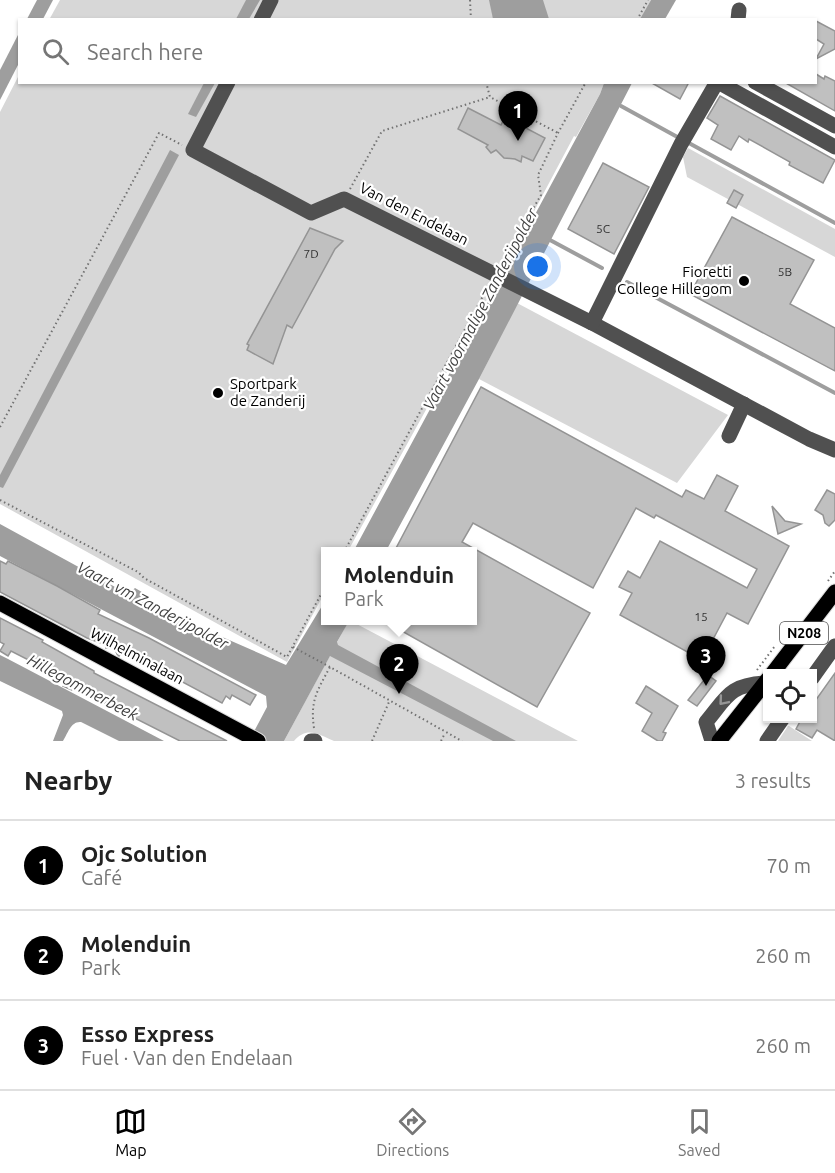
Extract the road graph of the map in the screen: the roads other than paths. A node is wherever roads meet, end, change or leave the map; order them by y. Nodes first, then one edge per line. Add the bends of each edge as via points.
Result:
1 (271, 0) edge
2 (262, 18) edge
3 (227, 84) edge
4 (717, 84) edge
5 (722, 84) edge
6 (759, 84) edge
7 (835, 126) edge
8 (835, 147) edge
9 (592, 323) junction
10 (744, 404) junction
11 (729, 436) dead end
12 (835, 450) edge
13 (835, 592) edge
14 (0, 603) edge
15 (835, 605) edge
16 (835, 646) edge
17 (778, 669) edge
18 (785, 669) edge
19 (817, 672) edge
20 (763, 683) edge
21 (763, 688) edge
22 (763, 689) edge
23 (780, 723) edge
24 (252, 738) edge
25 (712, 741) edge
26 (719, 741) edge
27 (728, 741) edge
28 (767, 741) edge

1 - 2 street
3 - 9 street, Van den Endelaan via 193,150 311,213 344,199
4 - 9 street via 681,144
5 - 8 street
6 - 7 street
9 - 10 street, Van den Endelaan
10 - 11 street
10 - 12 street, Van den Endelaan
13 - 17 main road, N208
14 - 24 main road, Wilhelminalaan
15 - 18 main road, N208
16 - 19 street
20 -> 25 street via 734,689 706,722
21 - 26 main road, N208
22 - 27 main road, N208
23 - 28 street

